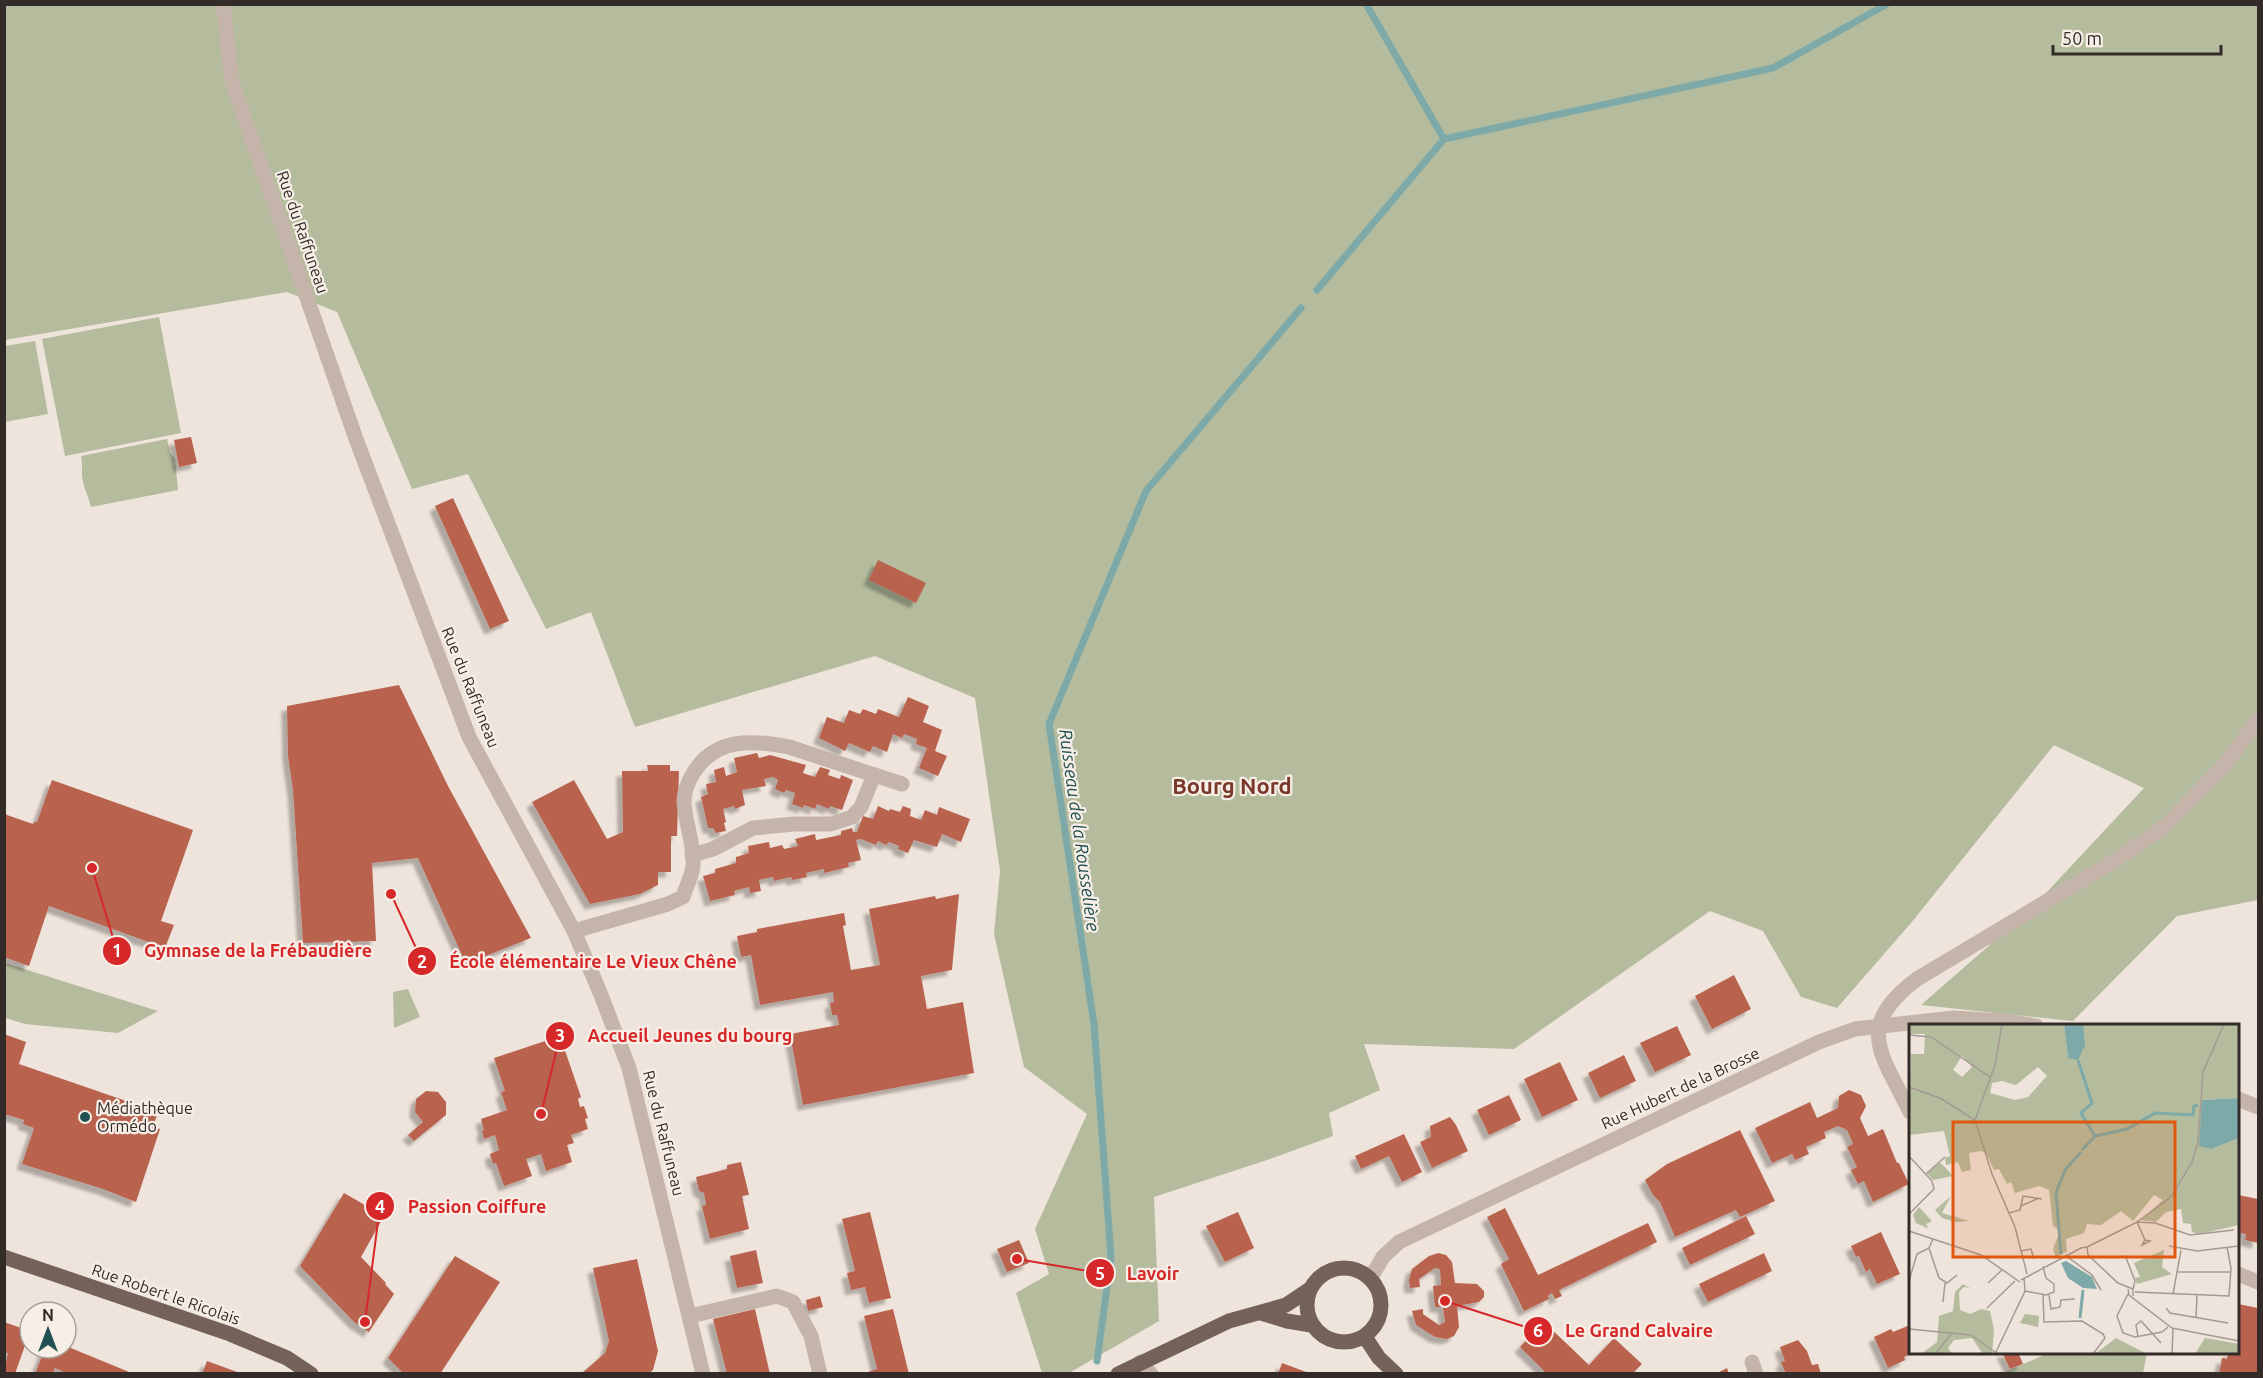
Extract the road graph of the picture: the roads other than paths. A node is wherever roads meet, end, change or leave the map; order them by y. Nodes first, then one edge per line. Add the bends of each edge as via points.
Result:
1 (223, 4) edge
2 (2259, 720) edge
3 (874, 775) junction
4 (902, 784) dead end
5 (692, 855) junction
6 (574, 931) junction
7 (2024, 1024) edge
8 (1880, 1025) junction
9 (2239, 1099) edge
10 (2259, 1107) edge
11 (1909, 1108) edge
12 (4, 1257) edge
13 (2239, 1274) edge
14 (1370, 1279) junction
15 (2259, 1282) edge
16 (1310, 1289) junction
17 (1261, 1313) junction
18 (690, 1316) junction
19 (1311, 1324) junction
20 (1365, 1336) junction
21 (1140, 1362) junction
22 (1120, 1373) edge
23 (311, 1374) edge
24 (704, 1374) edge
25 (820, 1374) edge
26 (1151, 1374) edge
27 (1396, 1374) edge

1 - 6 street, Rue du Raffuneau via 232,82 396,545 469,737
2 - 8 street via 2223,767 2164,826 2114,861 1917,979 1883,1011
3 - 4 street
3 - 5 street via 861,807 852,817 831,824 753,828 713,849
3 - 5 street via 771,743 751,741 713,751 689,779 684,798
5 - 6 street via 693,866 683,897
6 - 18 street, Rue du Raffuneau via 629,1068
7 - 8 street, Rue Hubert de la Brosse via 1953,1018
8 - 11 street via 1880,1050
8 - 14 street, Rue Hubert de la Brosse via 1819,1042 1412,1235 1383,1257
9 - 10 street
12 - 23 main road, Rue Robert le Ricolais via 230,1334 286,1358
13 - 15 street
14 - 16 main road via 1359,1271 1331,1270 1318,1277
14 - 20 main road via 1378,1290 1380,1316
16 - 17 main road via 1286,1305
16 - 19 main road via 1306,1307
17 - 19 main road
17 - 21 main road via 1229,1321
18 - 24 street, Rue du Raffuneau
18 - 25 street via 777,1296 793,1302 811,1336
19 - 20 main road via 1319,1334 1342,1343
20 - 27 main road via 1379,1358
21 - 22 main road
21 - 26 street

